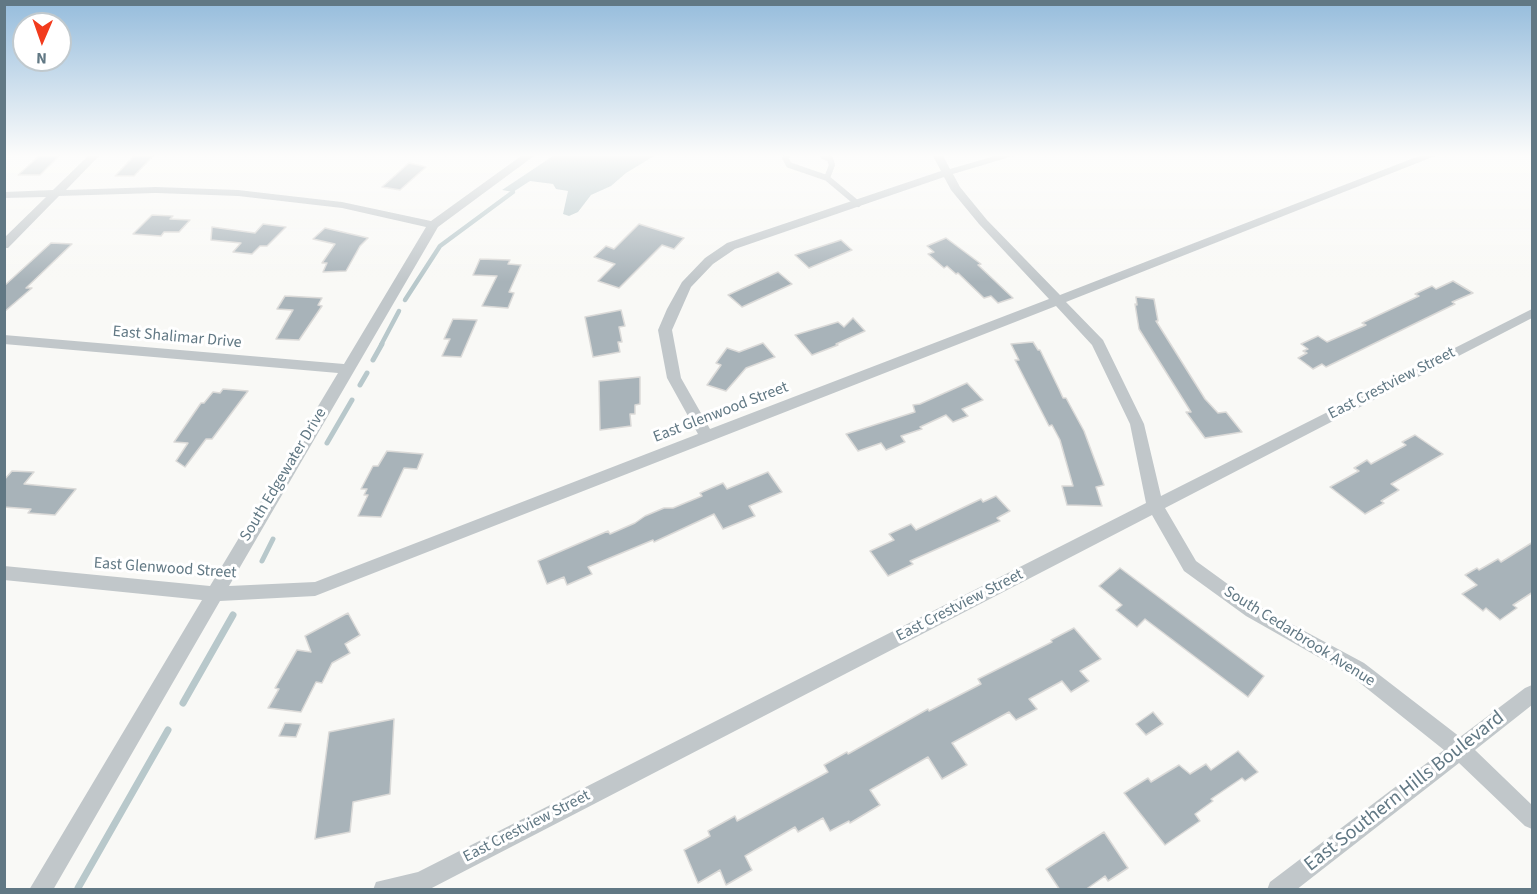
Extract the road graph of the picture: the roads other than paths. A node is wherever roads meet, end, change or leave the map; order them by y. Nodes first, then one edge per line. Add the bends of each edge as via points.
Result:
1 (52, 198) edge
2 (279, 198) edge
3 (468, 198) edge
4 (850, 198) edge
5 (876, 198) edge
6 (964, 198) edge
7 (1323, 198) edge
8 (858, 204) junction
9 (433, 225) junction
10 (4, 245) edge
11 (1059, 301) junction
12 (1533, 313) edge
13 (4, 339) edge
14 (347, 369) junction
15 (707, 437) junction
16 (1155, 506) junction
17 (4, 573) edge
18 (214, 594) junction
19 (1533, 694) edge
20 (1459, 749) junction
21 (1533, 819) edge
22 (40, 890) edge
23 (384, 890) edge
24 (1278, 890) edge

1 - 10 street
2 - 9 street via 342,205
3 - 9 street, South Edgewater Drive
4 - 8 lane
5 - 8 street
6 - 11 street, South Cedarbrook Avenue via 982,222
7 - 11 street, East Glenwood Street
8 - 15 street via 731,246 693,277 672,309 665,330 674,378
9 - 14 street, South Edgewater Drive
11 - 15 street, East Glenwood Street
11 - 16 street, South Cedarbrook Avenue via 1098,343 1137,424
12 - 16 street, East Crestview Street
13 - 14 street, East Shalimar Drive
14 - 18 street, South Edgewater Drive
15 - 18 street, East Glenwood Street via 315,589
16 - 20 street, South Cedarbrook Avenue via 1190,566 1252,611 1357,669
16 - 23 street, East Crestview Street via 420,882
17 - 18 street, East Glenwood Street
18 - 22 street, South Edgewater Drive
19 - 20 street, East Southern Hills Boulevard
20 - 21 street, South Cedarbrook Avenue
20 - 24 street, East Southern Hills Boulevard

